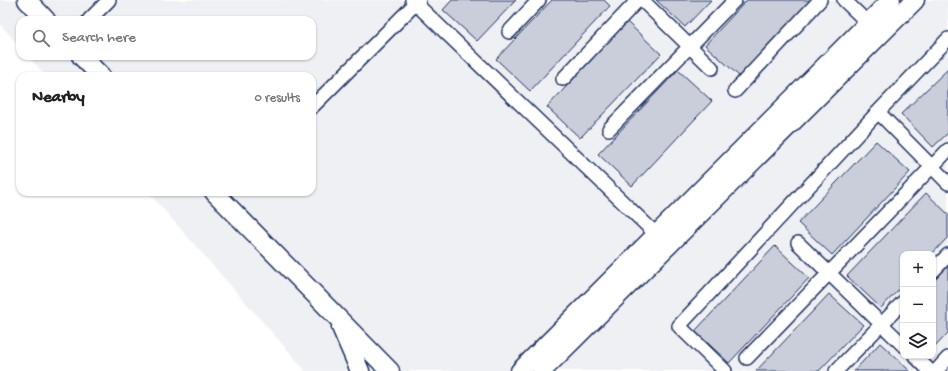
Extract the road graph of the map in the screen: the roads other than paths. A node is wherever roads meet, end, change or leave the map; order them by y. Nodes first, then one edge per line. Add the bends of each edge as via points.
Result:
1 (27, 0) edge
2 (109, 0) edge
3 (539, 0) edge
4 (638, 0) edge
5 (642, 0) edge
6 (735, 0) edge
7 (820, 0) edge
8 (844, 0) edge
9 (892, 0) edge
10 (914, 0) edge
11 (416, 1) edge
12 (42, 16) edge
13 (93, 16) edge
14 (869, 24) junction
15 (509, 32) dead end
16 (948, 39) edge
17 (690, 46) junction
18 (85, 60) edge
19 (712, 68) dead end
20 (97, 72) edge
21 (563, 79) dead end
22 (735, 91) dead end
23 (316, 103) edge
24 (878, 112) junction
25 (609, 129) dead end
26 (948, 150) edge
27 (932, 167) junction
28 (948, 183) edge
29 (222, 196) edge
30 (656, 235) junction
31 (798, 243) dead end
32 (948, 255) edge
33 (936, 268) edge
34 (829, 273) junction
35 (900, 305) edge
36 (337, 318) junction
37 (882, 324) junction
38 (900, 341) edge
39 (747, 358) dead end
40 (948, 358) edge
41 (918, 359) edge
42 (360, 371) edge
43 (390, 371) edge
44 (520, 371) edge
45 (542, 371) edge
46 (725, 371) edge
47 (836, 371) edge
48 (930, 371) edge
49 (936, 371) edge

1 - 12 street
2 - 13 street
3 - 15 street
4 - 21 street
5 - 17 street
6 - 17 street
7 - 22 street
8 - 14 street
9 - 14 street
10 - 45 street
11 - 23 street
11 - 30 street
14 - 30 street
16 - 24 street
17 - 19 street
17 - 25 street
18 - 20 street
24 - 27 street
24 - 46 street via 679,326
26 - 27 street
27 - 28 street
27 - 34 street
29 - 36 street
30 - 44 street
31 - 34 street
32 - 33 street
34 - 37 street
34 - 39 street
35 - 37 street
36 - 42 street
36 - 43 street
37 - 38 street
37 - 47 street
40 - 49 street
41 - 48 street

